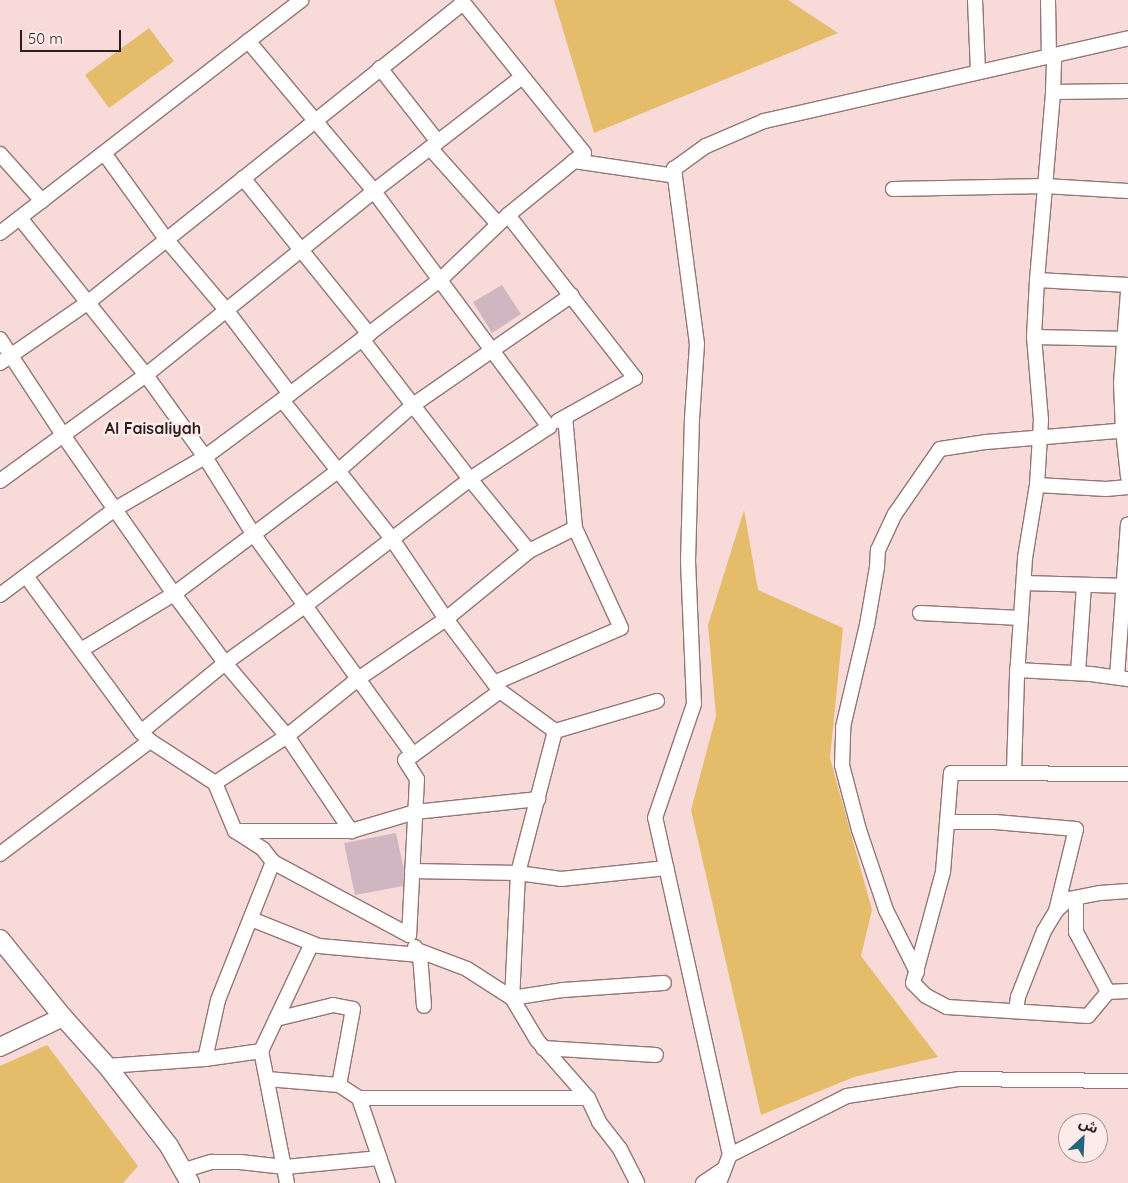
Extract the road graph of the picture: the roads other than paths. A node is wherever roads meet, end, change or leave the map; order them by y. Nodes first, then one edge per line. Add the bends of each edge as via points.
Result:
1 (301, 0) edge
2 (976, 0) edge
3 (1048, 0) edge
4 (462, 1) edge
5 (1128, 38) edge
6 (248, 41) junction
7 (1051, 55) junction
8 (380, 68) junction
9 (978, 72) junction
10 (522, 77) junction
11 (1128, 91) edge
12 (1053, 92) junction
13 (315, 120) junction
14 (434, 145) junction
15 (104, 153) junction
16 (0, 154) edge
17 (574, 161) junction
18 (675, 176) junction
19 (243, 178) junction
20 (1045, 186) junction
21 (893, 189) dead end
22 (374, 191) junction
23 (1128, 191) edge
24 (42, 200) junction
25 (20, 218) junction
26 (503, 219) junction
27 (0, 233) edge
28 (166, 239) junction
29 (302, 250) junction
30 (441, 279) junction
31 (1036, 280) junction
32 (1128, 285) edge
33 (1128, 292) edge
34 (572, 295) junction
35 (86, 304) junction
36 (227, 311) junction
37 (365, 337) junction
38 (1034, 337) junction
39 (0, 339) edge
40 (1125, 339) edge
41 (493, 351) junction
42 (6, 359) edge
43 (146, 375) junction
44 (286, 397) junction
45 (412, 405) junction
46 (565, 417) junction
47 (548, 427) junction
48 (1125, 430) edge
49 (63, 435) junction
50 (1039, 438) junction
51 (205, 458) junction
52 (338, 471) junction
53 (1128, 477) edge
54 (470, 479) junction
55 (0, 481) edge
56 (1037, 485) junction
57 (1128, 487) edge
58 (115, 509) junction
59 (1128, 524) edge
60 (575, 528) junction
61 (254, 534) junction
62 (392, 539) junction
63 (530, 551) junction
64 (26, 576) junction
65 (1024, 583) junction
66 (1084, 585) junction
67 (1126, 586) edge
68 (174, 594) junction
69 (0, 595) edge
70 (306, 605) junction
71 (920, 613) dead end
72 (1021, 618) junction
73 (446, 619) junction
74 (81, 650) junction
75 (225, 663) junction
76 (1017, 670) junction
77 (1078, 673) junction
78 (1123, 678) edge
79 (358, 679) junction
80 (497, 687) junction
81 (657, 701) dead end
82 (555, 731) junction
83 (287, 736) junction
84 (145, 737) junction
85 (413, 755) junction
86 (1014, 771) junction
87 (1128, 774) edge
88 (215, 783) junction
89 (538, 799) junction
90 (414, 812) junction
91 (947, 822) junction
92 (235, 831) junction
93 (351, 831) junction
94 (0, 854) edge
95 (273, 862) junction
96 (666, 868) junction
97 (412, 871) junction
98 (518, 873) junction
99 (1128, 891) edge
100 (1076, 898) junction
101 (1056, 911) junction
102 (252, 919) junction
103 (409, 935) junction
104 (0, 939) edge
105 (312, 942) junction
106 (418, 952) junction
107 (916, 972) junction
108 (664, 983) dead end
109 (1128, 990) edge
110 (1108, 992) junction
111 (512, 998) junction
112 (424, 1006) dead end
113 (1016, 1011) junction
114 (63, 1017) junction
115 (276, 1019) junction
116 (0, 1047) edge
117 (543, 1048) junction
118 (261, 1051) junction
119 (656, 1055) dead end
120 (205, 1059) junction
121 (107, 1066) junction
122 (267, 1080) junction
123 (1128, 1081) edge
124 (339, 1085) junction
125 (359, 1098) junction
126 (588, 1098) junction
127 (730, 1155) junction
128 (380, 1158) junction
129 (285, 1167) junction
130 (724, 1169) junction
131 (188, 1176) edge
132 (288, 1183) edge
133 (388, 1183) edge
134 (637, 1183) edge
135 (703, 1183) edge
136 (719, 1183) edge

1 - 6 street
2 - 9 street
3 - 7 street
4 - 8 street
4 - 10 street
5 - 7 street
6 - 13 street
6 - 15 street
7 - 9 street
7 - 12 street
8 - 13 street
8 - 14 street
9 - 18 street via 764,121 706,146 674,169
10 - 14 street
10 - 17 street via 584,154
11 - 12 street
12 - 20 street
13 - 19 street
13 - 22 street
14 - 22 street
14 - 26 street
15 - 24 street
15 - 28 street
16 - 24 street
17 - 18 street
17 - 26 street
18 - 96 street via 697,344 688,561 694,704 655,818
19 - 28 street
19 - 29 street
20 - 21 street
20 - 23 street
20 - 31 street
22 - 29 street
22 - 30 street
24 - 25 street
25 - 27 street
25 - 35 street
26 - 30 street
26 - 34 street
28 - 35 street
28 - 36 street
29 - 36 street
29 - 37 street
30 - 37 street
30 - 41 street
31 - 32 street
31 - 38 street
33 - 40 street
34 - 41 street
34 - 46 street via 635,378
35 - 42 street
35 - 43 street
36 - 43 street
36 - 44 street
37 - 44 street
37 - 45 street
38 - 40 street
38 - 50 street via 1041,420
39 - 42 street
40 - 48 street via 1121,383
41 - 45 street
41 - 47 street
42 - 49 street
43 - 49 street
43 - 51 street
44 - 51 street
44 - 52 street
45 - 52 street
45 - 54 street
46 - 47 street
46 - 60 street
47 - 54 street
48 - 50 street
48 - 53 street
49 - 55 street
49 - 58 street
50 - 56 street
50 - 107 street via 940,449 895,514 878,550 867,625 843,727 842,765 859,830 886,910
51 - 58 street
51 - 61 street
52 - 61 street
52 - 62 street
54 - 62 street
54 - 63 street
56 - 57 street
56 - 65 street
58 - 64 street
58 - 68 street
59 - 67 street
60 - 63 street
60 - 80 street via 621,628
61 - 68 street
61 - 70 street
62 - 70 street
62 - 73 street
63 - 73 street
64 - 69 street
64 - 74 street
65 - 66 street
65 - 72 street
66 - 67 street
66 - 77 street
67 - 78 street
68 - 74 street
68 - 75 street
70 - 75 street
70 - 79 street
71 - 72 street
72 - 76 street
73 - 79 street
73 - 80 street
74 - 84 street
75 - 83 street
75 - 84 street
76 - 77 street
76 - 86 street
77 - 78 street
79 - 83 street
79 - 85 street
80 - 82 street
80 - 85 street
81 - 82 street
82 - 89 street
83 - 88 street
83 - 93 street
84 - 88 street
84 - 94 street
85 - 90 street via 405,760 417,779
86 - 87 street
86 - 91 street via 951,773
88 - 92 street
89 - 90 street
89 - 98 street
90 - 93 street
90 - 97 street
91 - 101 street via 995,822 1076,829
91 - 107 street via 943,872
92 - 93 street
92 - 95 street via 263,850
95 - 102 street
95 - 103 street
96 - 98 street via 561,879
96 - 127 street
97 - 98 street
97 - 103 street
98 - 111 street
99 - 100 street
100 - 101 street via 1069,899
100 - 110 street via 1076,932
101 - 113 street via 1044,931 1018,997
102 - 105 street
102 - 120 street via 218,1000
103 - 106 street
104 - 114 street
105 - 106 street via 319,946
105 - 115 street
106 - 111 street via 467,969
106 - 112 street
107 - 113 street via 913,983 926,996 946,1007
108 - 111 street via 563,990
109 - 110 street
110 - 113 street via 1088,1016
111 - 117 street
114 - 116 street
114 - 121 street
115 - 118 street
115 - 124 street via 334,1006 353,1008
117 - 119 street
117 - 126 street
118 - 120 street
118 - 122 street
120 - 121 street
121 - 131 street via 170,1146
122 - 124 street
122 - 129 street
123 - 127 street via 960,1079 847,1096
124 - 125 street
125 - 126 street
125 - 128 street
126 - 134 street
127 - 130 street
128 - 129 street
128 - 133 street
129 - 131 street via 212,1162
129 - 132 street
130 - 135 street
130 - 136 street

